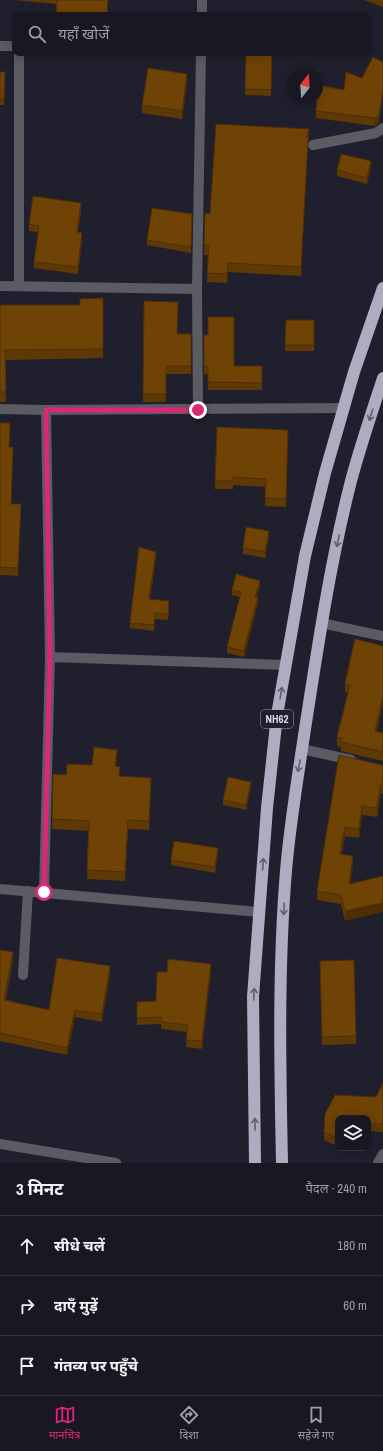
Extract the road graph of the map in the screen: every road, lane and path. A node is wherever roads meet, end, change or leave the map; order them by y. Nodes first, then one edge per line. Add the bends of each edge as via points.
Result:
1 (202, 0) edge
2 (202, 12) edge
3 (0, 46) edge
4 (12, 46) edge
5 (19, 56) edge
6 (202, 56) edge
7 (383, 128) edge
8 (313, 145) dead end
9 (0, 286) edge
10 (19, 286) junction
11 (197, 288) junction
12 (383, 288) edge
13 (383, 378) edge
14 (344, 408) junction
15 (0, 409) edge
16 (46, 410) junction
17 (198, 410) junction
18 (321, 623) junction
19 (383, 636) edge
20 (50, 656) junction
21 (285, 665) junction
22 (302, 749) junction
23 (361, 763) edge
24 (0, 888) edge
25 (28, 891) junction
26 (44, 892) junction
27 (260, 912) junction
28 (23, 975) dead end
29 (0, 1144) edge
30 (383, 1154) edge
31 (116, 1163) edge
32 (256, 1163) edge
33 (282, 1163) edge
34 (378, 1163) edge

1 - 2 street
3 - 4 street
5 - 10 street
6 - 11 street
7 - 8 street via 376,132
9 - 10 street
10 - 11 street
11 - 17 street
12 - 14 highway, NH62
13 -> 18 highway, NH62 via 352,481
14 - 17 street
14 - 21 highway, NH62 via 305,556
15 - 16 street
16 - 17 street
16 - 20 street
18 - 19 street
18 - 22 highway, NH62
20 - 21 street
20 - 26 street
27 -> 21 highway, NH62 via 267,808
22 - 23 street
22 -> 33 highway, NH62 via 292,809 282,937
24 - 25 street
25 - 26 street
25 - 28 street
26 - 27 street
32 -> 27 highway, NH62 via 253,997
29 - 31 street
30 - 34 street

